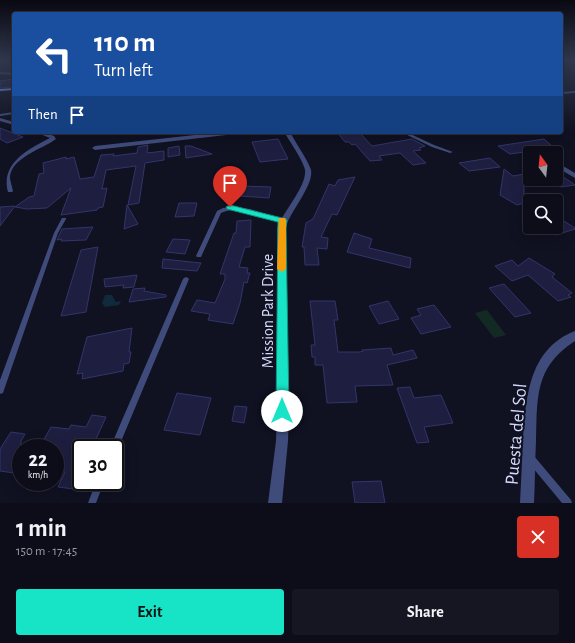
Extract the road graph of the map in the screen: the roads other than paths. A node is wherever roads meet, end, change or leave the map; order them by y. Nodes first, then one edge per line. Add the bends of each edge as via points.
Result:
1 (12, 89) edge
2 (0, 90) edge
3 (575, 92) edge
4 (563, 93) edge
5 (12, 113) edge
6 (0, 115) edge
7 (0, 119) edge
8 (12, 123) edge
9 (44, 134) edge
10 (218, 134) edge
11 (288, 134) edge
12 (407, 134) edge
13 (95, 148) dead end
14 (451, 152) dead end
15 (563, 168) edge
16 (575, 176) edge
17 (10, 192) dead end
18 (64, 219) dead end
19 (283, 221) junction
20 (199, 256) dead end
21 (186, 279) dead end
22 (575, 336) edge
23 (0, 390) edge
24 (118, 439) edge
25 (529, 457) junction
26 (97, 491) edge
27 (92, 503) edge
28 (275, 503) edge
29 (527, 503) edge
30 (568, 503) edge

1 - 2 main road
3 - 4 street
5 - 6 street
7 - 8 street
9 - 17 street via 53,137 51,141 26,154 10,168 7,178
10 - 13 street
11 - 19 street, Mission Park Drive via 309,172 307,182
12 - 14 lane
15 - 16 street
18 - 23 lane via 56,234
19 - 20 lane via 236,208 224,208
19 - 28 street, Mission Park Drive via 282,441
21 - 24 lane
22 - 25 street, Puesta del Sol via 562,343 549,355 539,370 532,404
25 - 29 street, Puesta del Sol
25 - 30 lane
26 - 27 lane

